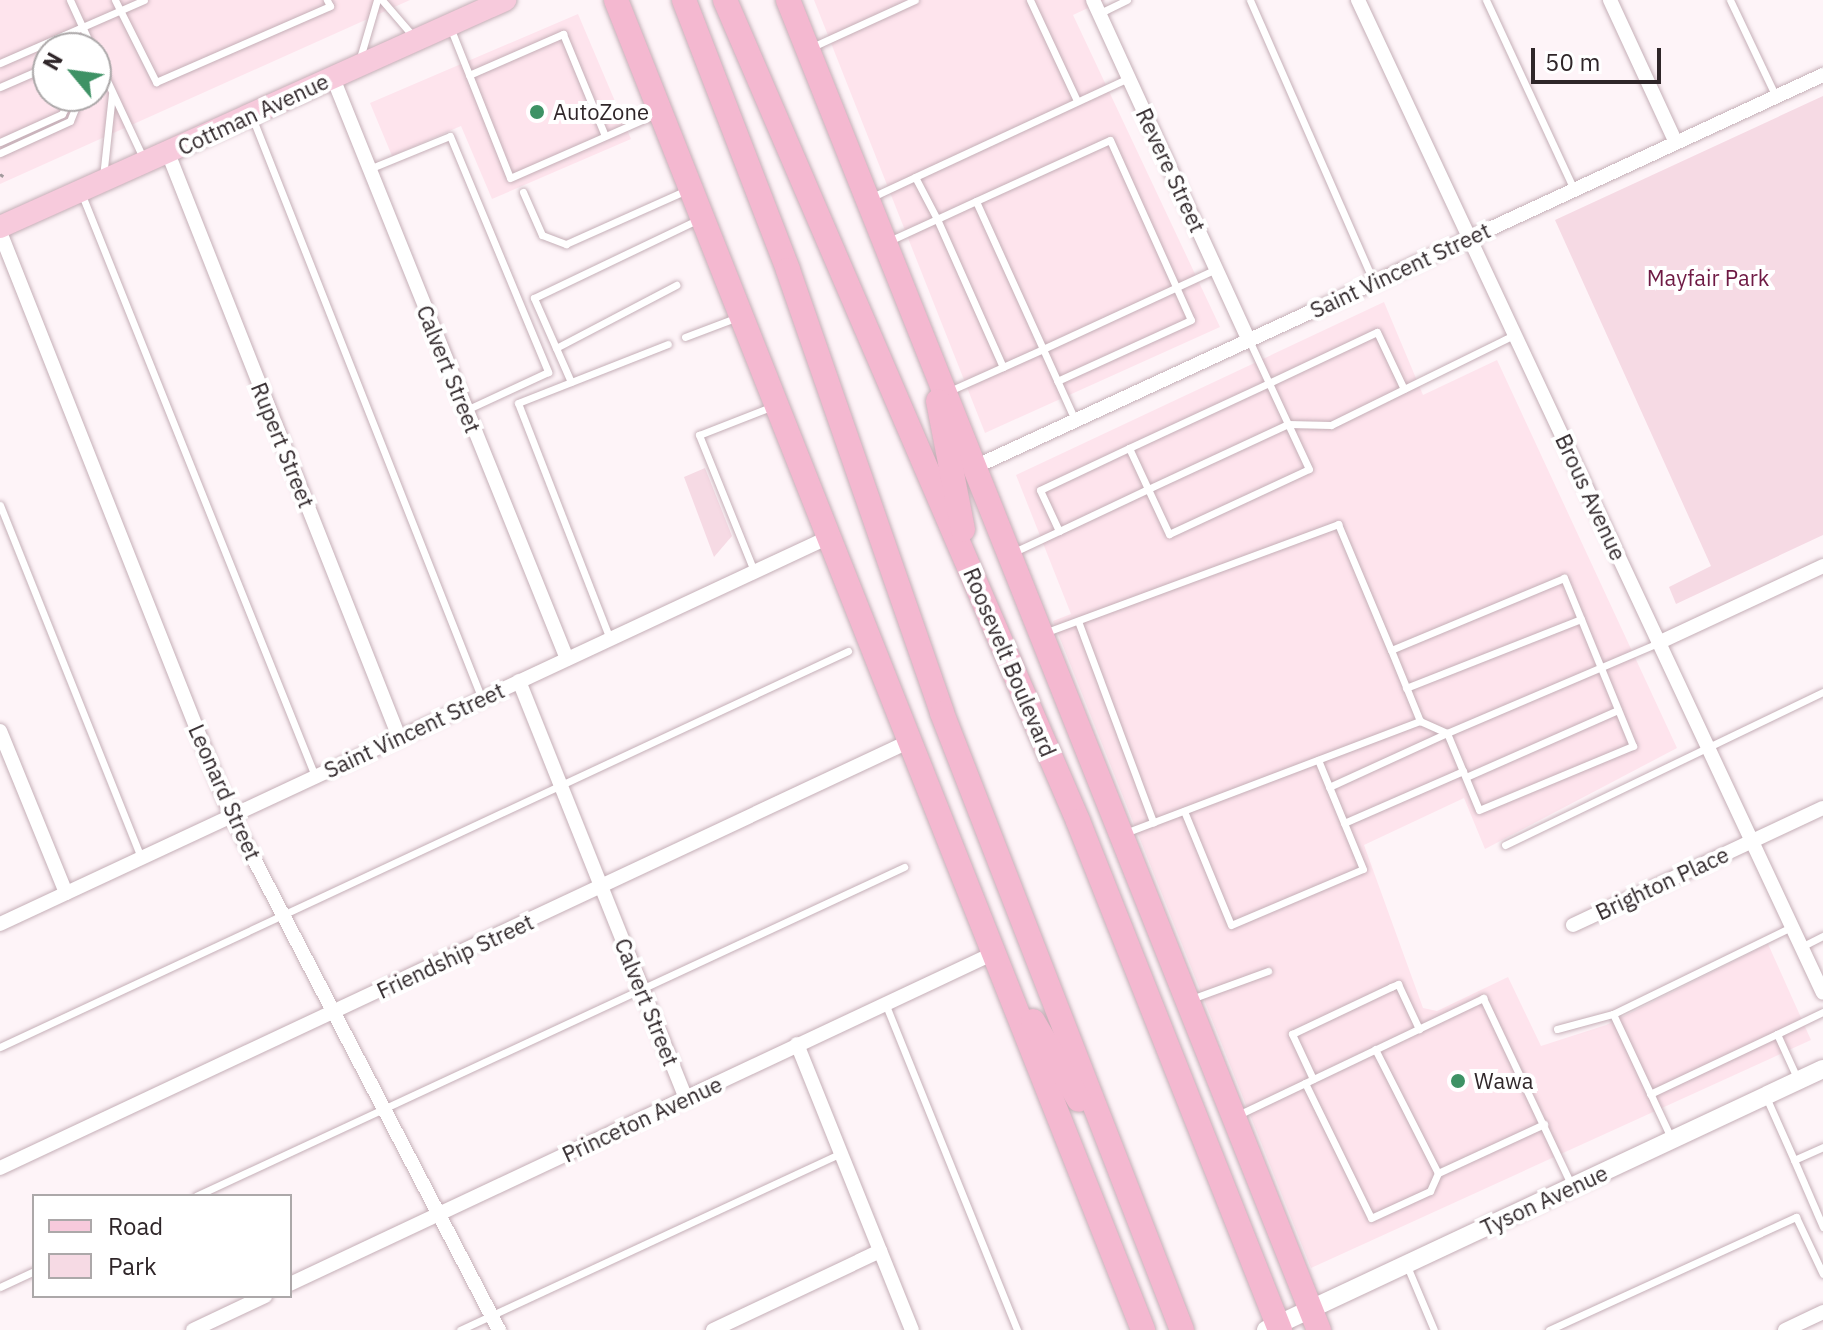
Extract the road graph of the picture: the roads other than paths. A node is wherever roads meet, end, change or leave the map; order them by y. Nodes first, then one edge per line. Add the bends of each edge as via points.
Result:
1 (70, 0) edge
2 (115, 0) edge
3 (144, 0) edge
4 (327, 0) edge
5 (380, 0) edge
6 (505, 0) edge
7 (616, 0) edge
8 (684, 0) edge
9 (725, 0) edge
10 (788, 0) edge
11 (915, 0) edge
12 (1030, 0) edge
13 (1127, 0) edge
14 (1250, 0) edge
15 (1358, 0) edge
16 (1486, 0) edge
17 (1610, 0) edge
18 (1730, 0) edge
19 (1096, 7) edge
20 (120, 10) junction
21 (449, 25) junction
22 (82, 26) junction
23 (68, 32) edge
24 (85, 32) edge
25 (417, 40) junction
26 (32, 48) edge
27 (808, 49) junction
28 (0, 63) edge
29 (32, 73) edge
30 (343, 73) junction
31 (469, 75) junction
32 (1823, 75) edge
33 (1128, 78) junction
34 (0, 87) edge
35 (112, 92) edge
36 (1776, 97) junction
37 (1077, 101) junction
38 (63, 112) edge
39 (74, 112) edge
40 (108, 112) edge
41 (660, 112) junction
42 (251, 115) junction
43 (605, 136) junction
44 (0, 142) edge
45 (1676, 143) junction
46 (0, 153) edge
47 (168, 153) junction
48 (145, 163) junction
49 (369, 169) junction
50 (915, 177) junction
51 (91, 187) junction
52 (691, 188) junction
53 (1574, 190) junction
54 (523, 192) dead end
55 (867, 200) junction
56 (976, 201) junction
57 (702, 217) junction
58 (937, 219) junction
59 (0, 230) edge
60 (1471, 237) junction
61 (884, 243) junction
62 (1216, 269) junction
63 (1374, 282) junction
64 (676, 285) dead end
65 (1176, 287) junction
66 (741, 315) junction
67 (1516, 334) junction
68 (685, 337) dead end
69 (1249, 340) junction
70 (668, 344) dead end
71 (556, 348) junction
72 (1043, 349) junction
73 (930, 358) junction
74 (1003, 367) junction
75 (1057, 381) junction
76 (571, 382) junction
77 (1271, 382) junction
78 (1404, 389) junction
79 (945, 393) junction
80 (776, 405) junction
81 (465, 410) junction
82 (1075, 420) junction
83 (1288, 424) junction
84 (1129, 448) junction
85 (977, 466) junction
86 (1148, 489) junction
87 (0, 505) edge
88 (1059, 531) junction
89 (829, 537) junction
90 (1012, 553) junction
91 (1823, 566) edge
92 (754, 571) junction
93 (971, 571) junction
94 (1581, 619) junction
95 (1078, 621) junction
96 (1044, 633) junction
97 (610, 639) junction
98 (1658, 643) junction
99 (1391, 650) junction
100 (848, 651) dead end
101 (567, 659) junction
102 (1601, 668) junction
103 (519, 681) junction
104 (1406, 688) junction
105 (1823, 692) edge
106 (482, 699) junction
107 (1618, 710) junction
108 (1420, 721) junction
109 (0, 731) edge
110 (1447, 733) junction
111 (399, 737) junction
112 (910, 741) junction
113 (1706, 747) junction
114 (1318, 760) junction
115 (1464, 774) junction
116 (315, 776) junction
117 (561, 786) junction
118 (1329, 787) junction
119 (1823, 808) edge
120 (1184, 811) junction
121 (231, 815) junction
122 (1153, 822) junction
123 (1344, 823) junction
124 (1123, 834) junction
125 (1751, 842) junction
126 (1505, 845) dead end
127 (141, 858) junction
128 (904, 867) dead end
129 (602, 888) junction
130 (66, 893) junction
131 (284, 915) junction
132 (0, 924) edge
133 (1573, 925) dead end
134 (1791, 927) junction
135 (1823, 936) edge
136 (1801, 947) junction
137 (994, 953) junction
138 (1268, 971) dead end
139 (639, 984) junction
140 (1823, 993) edge
141 (1189, 1000) junction
142 (885, 1003) junction
143 (1823, 1012) edge
144 (332, 1014) junction
145 (1613, 1014) junction
146 (1419, 1029) junction
147 (1557, 1029) dead end
148 (1777, 1034) junction
149 (797, 1044) junction
150 (0, 1047) edge
151 (1375, 1049) junction
152 (1823, 1069) edge
153 (1309, 1081) junction
154 (1799, 1081) junction
155 (1650, 1094) junction
156 (1766, 1096) junction
157 (686, 1099) junction
158 (383, 1110) junction
159 (1236, 1116) junction
160 (1544, 1124) junction
161 (1672, 1140) junction
162 (1823, 1147) edge
163 (841, 1153) junction
164 (1794, 1160) junction
165 (1117, 1165) junction
166 (0, 1168) edge
167 (1438, 1173) junction
168 (1572, 1187) junction
169 (200, 1194) edge
170 (438, 1214) junction
171 (1823, 1227) edge
172 (880, 1251) junction
173 (1407, 1264) junction
174 (32, 1272) edge
175 (1823, 1274) edge
176 (292, 1283) edge
177 (0, 1287) edge
178 (261, 1298) edge
179 (1823, 1312) edge
180 (492, 1315) junction
181 (1315, 1319) edge
182 (1274, 1328) edge
183 (193, 1330) edge
184 (460, 1330) edge
185 (499, 1330) edge
186 (713, 1330) edge
187 (912, 1330) edge
188 (1017, 1330) edge
189 (1143, 1330) edge
190 (1182, 1330) edge
191 (1434, 1330) edge
192 (1549, 1330) edge
193 (1785, 1330) edge

1 - 22 lane
2 - 20 lane
3 - 20 lane
4 - 20 lane via 330,6 156,82
5 - 25 lane
5 - 30 lane via 371,37
6 - 21 main road, Cottman Avenue
7 - 41 highway
8 - 165 highway via 788,270 942,713
9 - 93 highway, Roosevelt Boulevard
10 - 27 highway, Roosevelt Boulevard
11 - 27 lane
12 - 37 lane
13 - 19 lane
14 - 63 lane
15 - 60 street, Brous Avenue
16 - 53 lane
17 - 45 street
18 - 36 lane
19 - 33 street, Revere Street
20 - 22 lane
21 - 25 main road, Cottman Avenue
21 - 31 lane
22 - 23 lane
22 - 24 lane
25 - 30 main road, Cottman Avenue
26 - 28 lane
27 - 55 highway, Roosevelt Boulevard
29 - 34 lane
30 - 42 main road, Cottman Avenue
30 - 49 street, Calvert Street
31 - 43 lane via 563,34
31 - 43 lane via 510,178
32 - 36 street, Saint Vincent Street
33 - 37 lane
33 - 62 street, Revere Street
35 - 48 lane
36 - 45 street, Saint Vincent Street
37 - 50 lane
38 - 44 lane
39 - 46 lane via 70,121
40 - 51 lane
41 - 43 lane
41 - 52 highway
42 - 47 main road, Cottman Avenue
42 - 106 lane
45 - 53 street, Saint Vincent Street
47 - 48 main road, Cottman Avenue
47 - 111 street, Rupert Street
48 - 51 main road, Cottman Avenue
49 - 81 street, Calvert Street
49 - 81 lane via 450,136 548,372
50 - 55 lane
50 - 58 lane
51 - 59 main road, Cottman Avenue
51 - 116 lane
52 - 54 lane via 566,244 542,235
52 - 57 highway
53 - 60 street, Saint Vincent Street
55 - 61 highway, Roosevelt Boulevard
56 - 58 lane
56 - 65 lane via 1110,140
56 - 72 lane
57 - 66 highway
57 - 71 lane via 534,298
58 - 61 lane
58 - 74 lane
59 - 121 street, Leonard Street
60 - 63 street, Saint Vincent Street
60 - 67 street, Brous Avenue
61 - 73 highway, Roosevelt Boulevard
62 - 65 lane
62 - 69 street, Revere Street
63 - 69 street, Saint Vincent Street
64 - 71 lane
65 - 72 lane
65 - 75 lane via 1191,320
66 - 68 lane
66 - 80 highway
67 - 78 lane
67 - 98 street, Brous Avenue
69 - 77 lane
69 - 82 street, Saint Vincent Street
70 - 76 lane
71 - 76 lane
72 - 74 lane
72 - 75 lane
73 - 79 highway, Roosevelt Boulevard
73 - 93 highway
74 - 79 lane
75 - 82 lane
76 - 97 lane via 518,403
77 - 78 lane via 1377,332
77 - 83 lane
77 - 84 lane
78 - 83 lane via 1331,425
79 - 85 highway, Roosevelt Boulevard
80 - 89 highway
80 - 92 lane via 699,435
81 - 101 street, Calvert Street
82 - 85 street, Saint Vincent Street
83 - 86 lane
83 - 86 lane via 1309,469 1169,534
84 - 86 lane
84 - 88 lane via 1040,490
85 - 90 highway, Roosevelt Boulevard
86 - 88 lane
87 - 127 lane
88 - 90 lane
89 - 92 street, Saint Vincent Street
89 - 112 highway
90 - 96 highway, Roosevelt Boulevard
91 - 98 street
92 - 97 street, Saint Vincent Street
93 - 182 highway, Roosevelt Boulevard
94 - 99 lane via 1564,578
94 - 102 lane
94 - 104 lane
95 - 96 lane
95 - 99 lane via 1338,524
95 - 122 lane
96 - 124 highway, Roosevelt Boulevard
97 - 101 street, Saint Vincent Street
98 - 102 lane
98 - 113 street, Brous Avenue
99 - 104 lane
100 - 117 lane
101 - 103 street, Saint Vincent Street
102 - 107 lane
102 - 110 lane
103 - 106 street, Saint Vincent Street
103 - 117 street, Calvert Street
104 - 108 lane
105 - 113 lane
106 - 111 street, Saint Vincent Street
107 - 115 lane
107 - 115 lane via 1633,746 1479,810
108 - 110 lane
108 - 114 lane
109 - 130 street
110 - 115 lane
110 - 118 lane
111 - 116 street, Saint Vincent Street
112 - 129 street, Friendship Street
112 - 137 highway
113 - 125 street, Brous Avenue
113 - 126 lane
114 - 118 lane
114 - 120 lane
115 - 123 lane
116 - 121 street, Saint Vincent Street
117 - 129 street, Calvert Street
117 - 131 lane
118 - 123 lane
119 - 125 street, Brighton Place
120 - 122 lane
120 - 123 lane via 1231,925 1363,869
121 - 127 street, Saint Vincent Street
121 - 131 street, Leonard Street
122 - 124 lane
124 - 141 highway, Roosevelt Boulevard
125 - 133 street, Brighton Place
125 - 134 street, Brous Avenue
127 - 130 street, Saint Vincent Street
128 - 139 lane
129 - 139 street, Calvert Street
129 - 144 street, Friendship Street
130 - 132 street, Saint Vincent Street
131 - 144 street, Leonard Street
131 - 150 lane
134 - 136 street, Brous Avenue
134 - 145 lane
135 - 136 lane
136 - 140 street, Brous Avenue
137 - 142 street, Princeton Avenue
137 - 165 highway
137 - 189 highway
138 - 141 lane
139 - 157 street, Calvert Street
139 - 158 lane
141 - 159 highway, Roosevelt Boulevard
142 - 149 street, Princeton Avenue
142 - 188 lane
143 - 148 lane
144 - 158 street, Leonard Street
144 - 166 street, Friendship Street
145 - 147 lane
145 - 155 lane
146 - 151 lane
146 - 153 lane via 1398,984 1391,987 1292,1034
146 - 160 lane via 1483,998
148 - 154 lane
148 - 155 lane
149 - 157 street, Princeton Avenue
149 - 163 street
151 - 153 lane
151 - 167 lane
152 - 154 street, Tyson Avenue
153 - 159 lane
153 - 167 lane via 1371,1218 1430,1191
154 - 156 street, Tyson Avenue
155 - 161 lane
156 - 161 street, Tyson Avenue
156 - 164 lane
157 - 170 street, Princeton Avenue
158 - 169 lane
158 - 170 street, Leonard Street
159 - 181 highway, Roosevelt Boulevard
160 - 167 lane
160 - 168 lane
161 - 168 street, Tyson Avenue
162 - 164 lane
163 - 172 street
163 - 180 lane
164 - 171 lane
165 - 190 highway
168 - 173 street, Tyson Avenue
170 - 176 street, Princeton Avenue
170 - 180 street, Leonard Street
172 - 186 street
172 - 187 street
173 - 181 street, Tyson Avenue
173 - 191 lane
174 - 177 lane
175 - 192 lane via 1796,1217
178 - 183 street
179 - 193 street
180 - 184 lane
180 - 185 street, Leonard Street
181 - 182 street, Tyson Avenue

